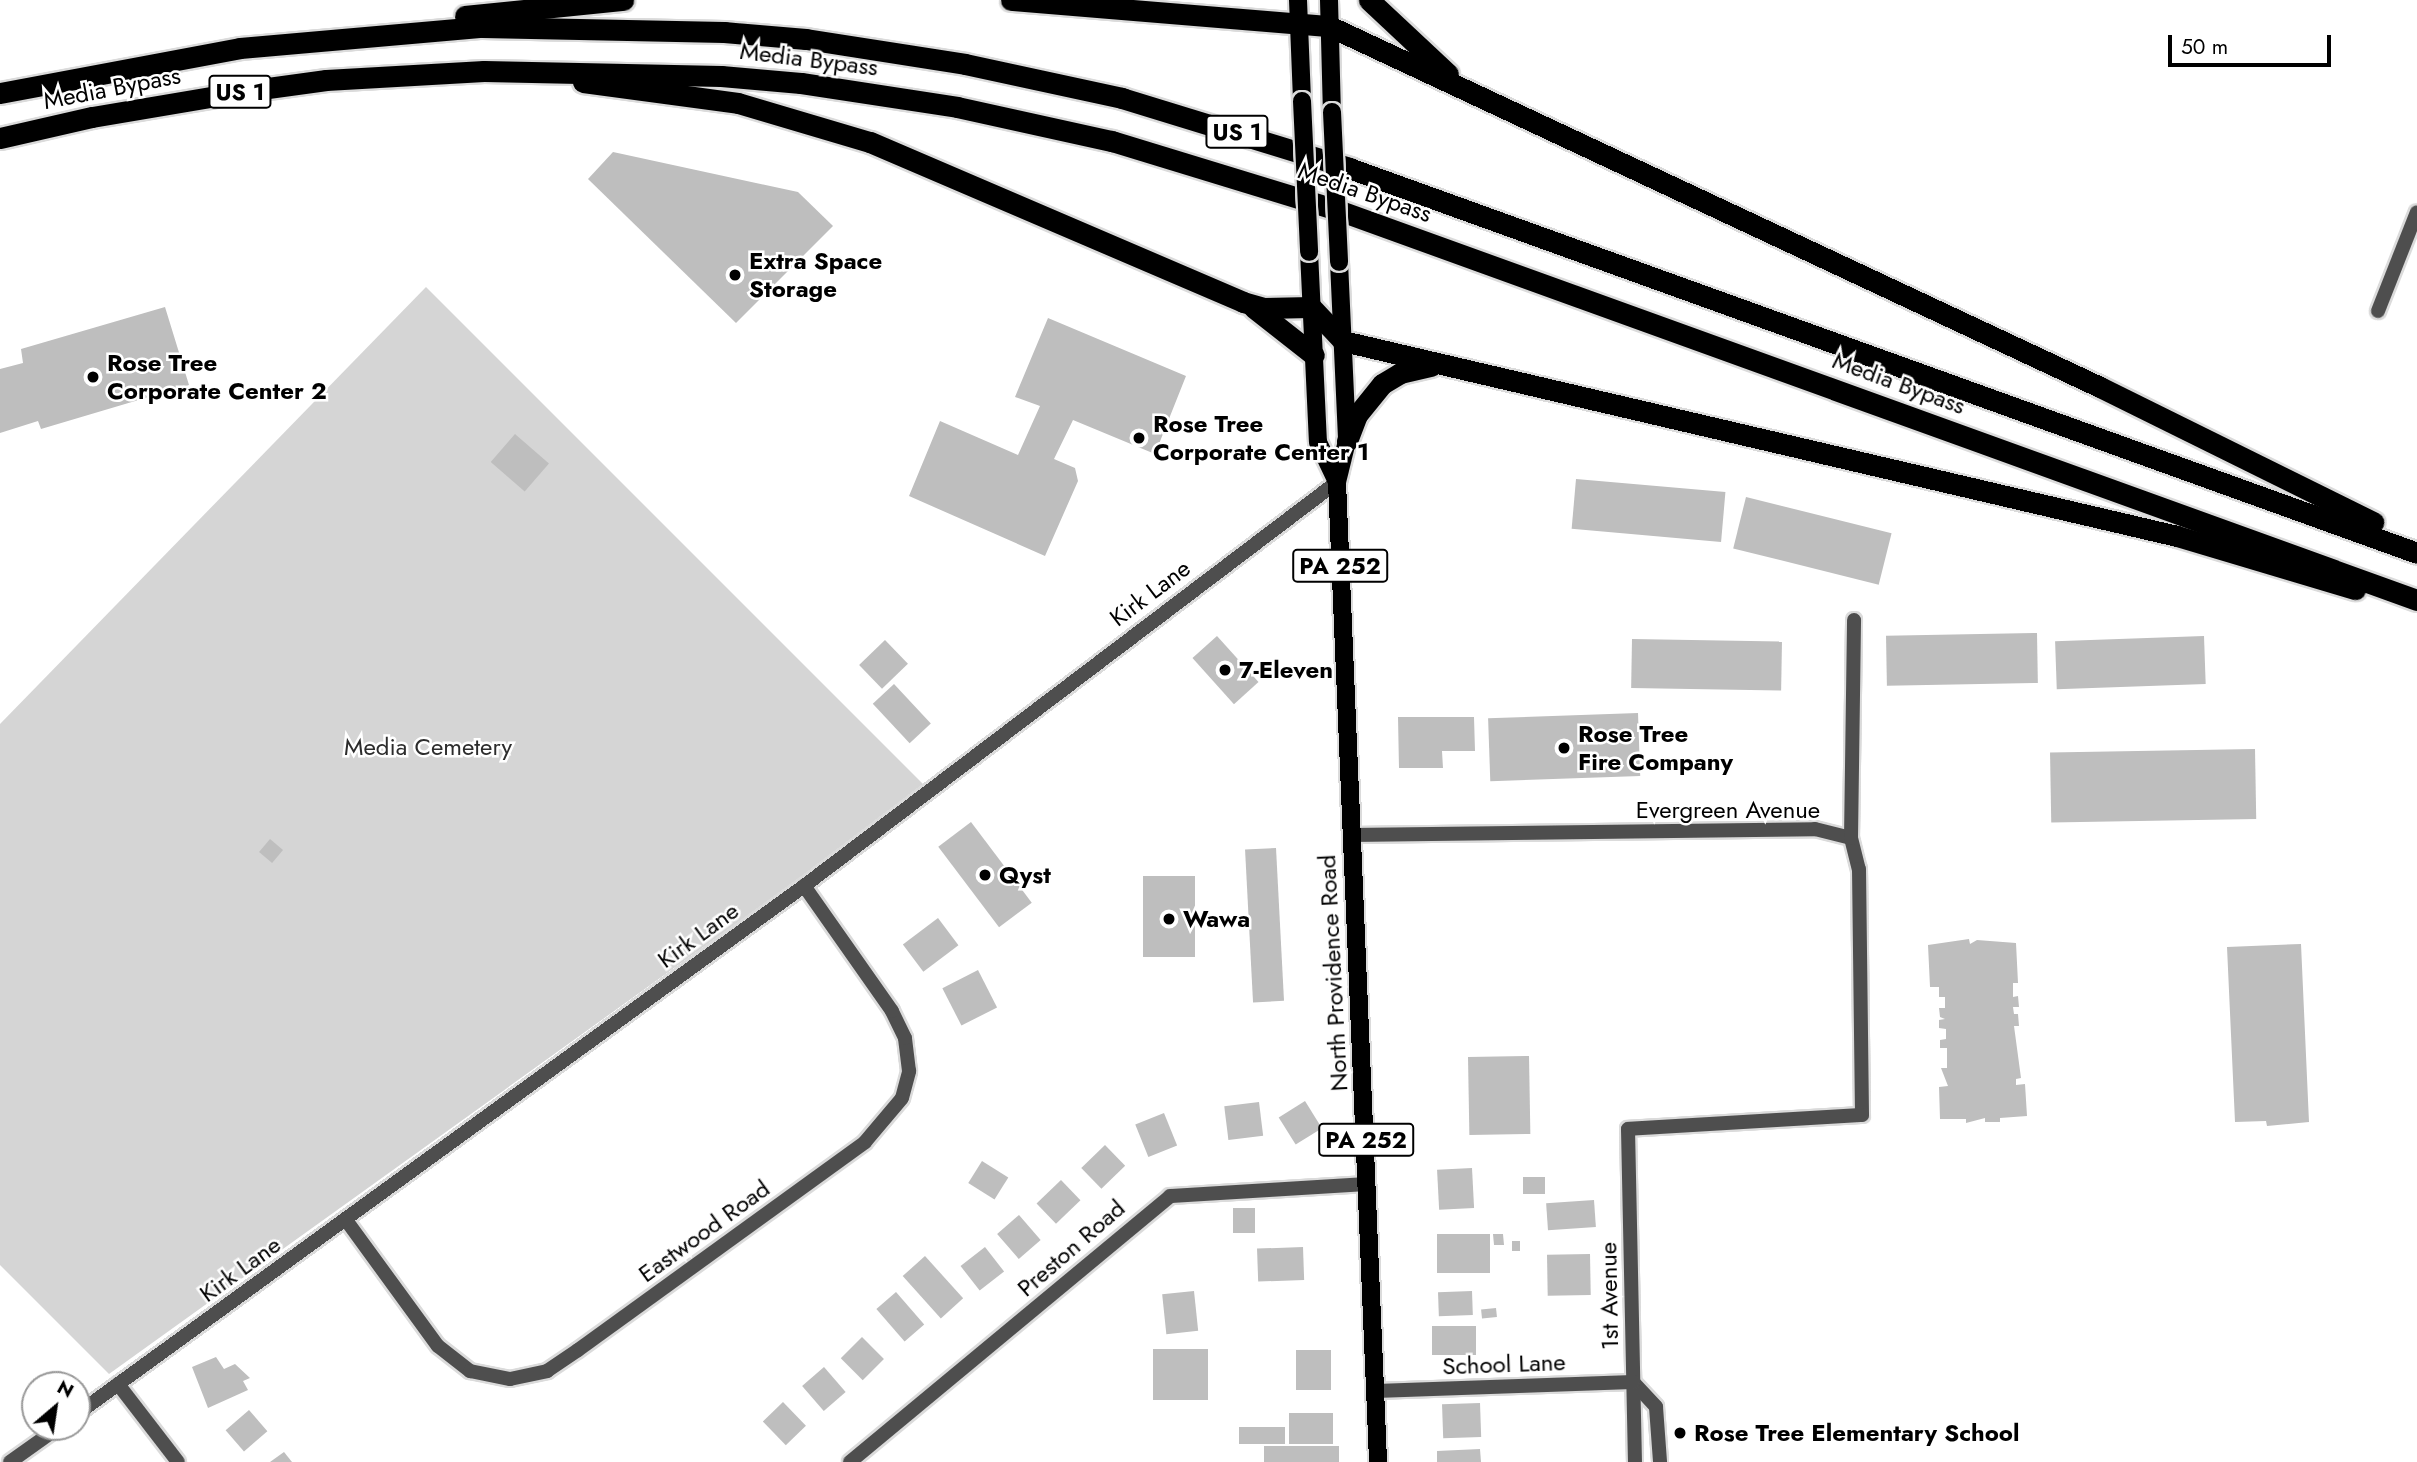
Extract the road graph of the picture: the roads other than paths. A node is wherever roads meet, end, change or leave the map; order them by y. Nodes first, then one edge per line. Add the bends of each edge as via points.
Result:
1 (623, 0) edge
2 (1011, 0) edge
3 (1249, 0) edge
4 (1298, 0) edge
5 (1329, 0) edge
6 (1368, 0) edge
7 (1222, 16) junction
8 (1299, 24) junction
9 (1329, 26) junction
10 (321, 37) junction
11 (484, 71) junction
12 (0, 93) edge
13 (1489, 104) junction
14 (0, 138) edge
15 (2417, 212) edge
16 (1243, 302) junction
17 (1341, 302) junction
18 (1311, 307) junction
19 (2378, 311) dead end
20 (1343, 341) junction
21 (1314, 355) junction
22 (1446, 365) junction
23 (1348, 441) junction
24 (1337, 482) junction
25 (2417, 544) edge
26 (2417, 553) edge
27 (2417, 600) edge
28 (2417, 608) edge
29 (1854, 620) dead end
30 (1351, 835) junction
31 (1851, 838) junction
32 (804, 886) junction
33 (1628, 1129) joint
34 (1368, 1184) junction
35 (346, 1220) junction
36 (1633, 1382) junction
37 (118, 1384) junction
38 (1377, 1391) junction
39 (91, 1404) edge
40 (39, 1441) edge
41 (10, 1462) edge
42 (178, 1462) edge
43 (850, 1462) edge
44 (1378, 1462) edge
45 (1635, 1462) edge
46 (1660, 1462) edge

1 - 10 highway via 520,8
2 - 7 highway
3 - 7 highway
4 - 8 main road, North Providence Road / PA 252
5 - 9 main road, North Providence Road / PA 252
6 - 13 highway via 1425,55
7 - 8 highway
8 - 9 highway
8 - 18 main road, North Providence Road / PA 252, bridge
9 - 13 highway
9 - 17 main road, North Providence Road / PA 252, bridge
10 - 12 highway, Media Bypass / US 1 via 160,60
10 - 26 highway, Media Bypass / US 1 via 523,27 724,32 806,39 965,64 1122,98 1363,172
11 - 14 highway, Media Bypass / US 1 via 352,78 246,91
11 - 16 highway via 695,95 826,127 915,160
11 - 27 highway, Media Bypass / US 1 via 642,71 802,83 957,107 1112,141 1335,209
13 - 25 highway via 2100,387
15 - 19 street
16 - 18 highway via 1264,308
16 - 21 highway
17 - 18 main road
17 - 20 main road, North Providence Road / PA 252
18 - 20 highway
18 - 21 main road, North Providence Road / PA 252
20 - 22 highway
20 - 23 main road, North Providence Road / PA 252
21 - 24 main road, North Providence Road / PA 252 via 1318,442
22 - 23 highway via 1420,367 1382,384 1357,415
22 - 28 highway via 2177,536
23 - 24 main road, North Providence Road / PA 252
24 - 30 main road, North Providence Road / PA 252
24 - 32 street, Kirk Lane
29 - 31 street
30 - 31 street, Evergreen Avenue via 1815,829
30 - 34 main road, North Providence Road / PA 252
31 - 33 street, Evergreen Avenue via 1859,869 1862,1115
32 - 35 street, Kirk Lane
32 - 35 street, Eastwood Road via 892,1011 905,1038 909,1071 902,1098 886,1122 853,1150 557,1364 510,1379 470,1371 438,1346
33 - 36 street, 1st Avenue
34 - 38 main road, North Providence Road / PA 252
34 - 43 street, Preston Road via 1170,1196
35 - 37 street, Kirk Lane
36 - 38 street, School Lane
36 - 45 street, 1st Avenue
36 - 46 street via 1656,1407
37 - 39 street, Kirk Lane
37 - 42 street
38 - 44 main road, North Providence Road / PA 252
40 - 41 street

